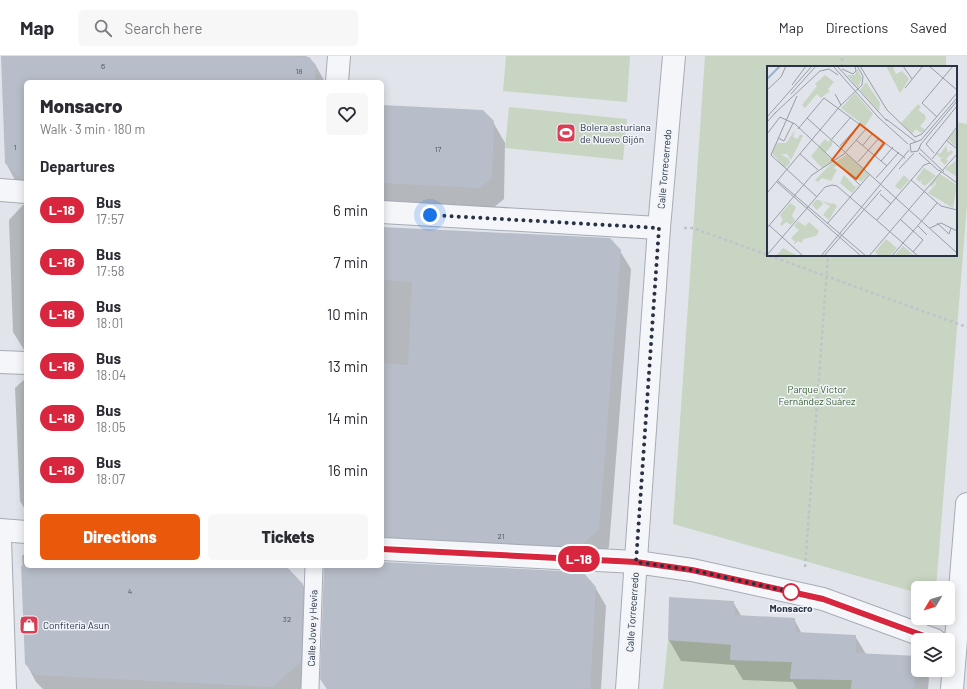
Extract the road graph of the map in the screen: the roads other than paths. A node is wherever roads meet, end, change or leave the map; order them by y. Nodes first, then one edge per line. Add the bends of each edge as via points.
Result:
1 (339, 56) edge
2 (674, 56) edge
3 (337, 80) edge
4 (0, 190) edge
5 (24, 192) edge
6 (384, 212) edge
7 (659, 228) junction
8 (0, 362) edge
9 (24, 363) edge
10 (967, 504) edge
11 (0, 530) edge
12 (24, 532) edge
13 (0, 540) edge
14 (384, 549) edge
15 (636, 562) junction
16 (314, 568) edge
17 (916, 633) edge
18 (957, 649) edge
19 (5, 689) edge
20 (310, 689) edge
21 (627, 689) edge
22 (952, 689) edge

1 - 3 street
2 - 7 street, Calle Torrecerredo
4 - 5 street
6 - 7 street
7 - 15 street, Calle Torrecerredo
8 - 9 street
10 - 18 street
11 - 12 street
13 - 19 street
14 - 15 street
15 - 17 street via 692,570 823,599
15 - 21 street, Calle Torrecerredo
16 - 20 street, Calle Jove y Hevia
18 - 22 street

